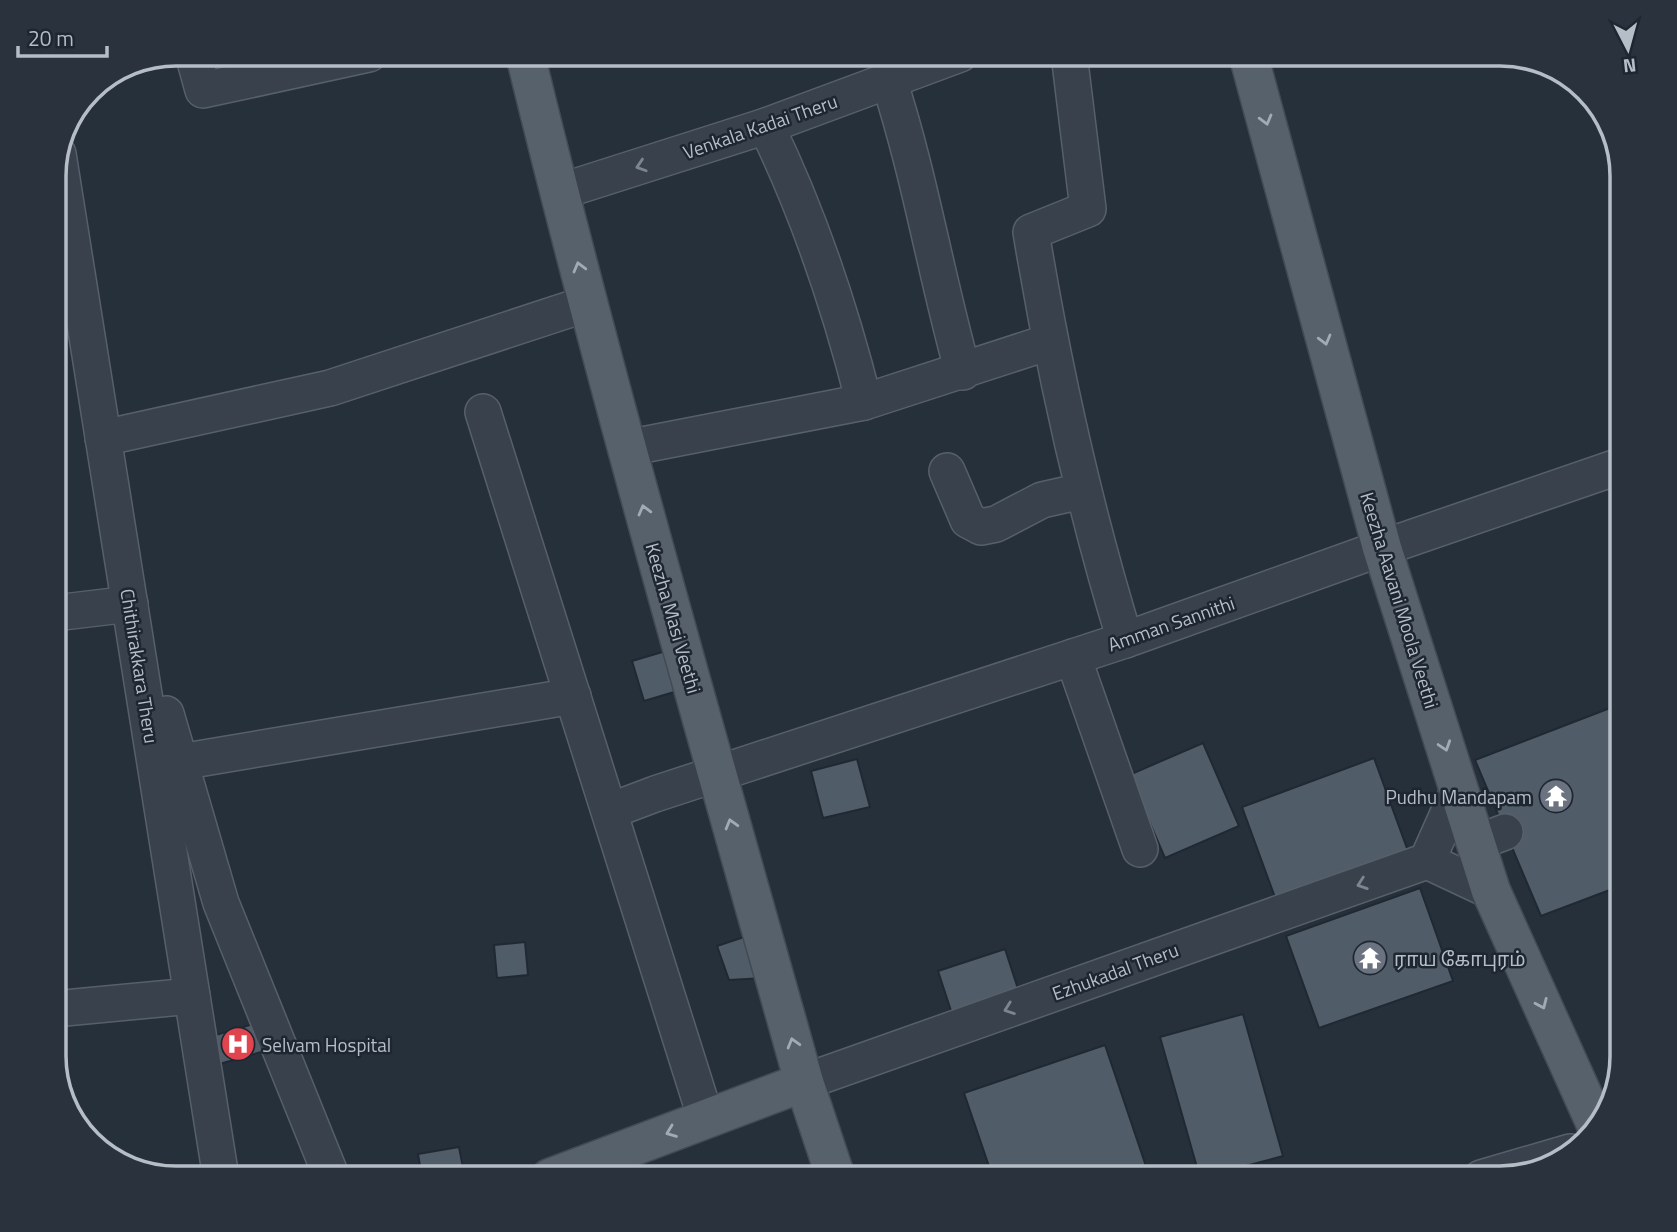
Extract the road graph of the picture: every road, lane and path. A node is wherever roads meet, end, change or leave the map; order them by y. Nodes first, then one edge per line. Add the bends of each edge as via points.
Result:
1 (197, 67) edge
2 (309, 67) edge
3 (528, 67) edge
4 (925, 67) edge
5 (1071, 67) edge
6 (1252, 67) edge
7 (889, 81) junction
8 (766, 126) junction
9 (559, 192) junction
10 (67, 262) edge
11 (589, 303) junction
12 (1049, 342) junction
13 (962, 372) junction
14 (864, 402) junction
15 (484, 412) dead end
16 (103, 438) junction
17 (627, 448) junction
18 (1610, 469) edge
19 (947, 471) dead end
20 (1082, 491) junction
21 (1382, 548) junction
22 (124, 569) junction
23 (130, 604) junction
24 (67, 612) edge
25 (1125, 640) junction
26 (1073, 657) junction
27 (573, 696) junction
28 (180, 762) junction
29 (717, 774) junction
30 (1459, 789) junction
31 (610, 811) junction
32 (1140, 849) dead end
33 (1427, 861) junction
34 (1491, 891) junction
35 (232, 930) junction
36 (182, 935) junction
37 (192, 996) junction
38 (67, 1008) edge
39 (804, 1082) junction
40 (1592, 1116) edge
41 (706, 1119) junction
42 (219, 1166) edge
43 (327, 1166) edge
44 (582, 1166) edge
45 (832, 1166) edge

1 - 2 street via 203,90
3 - 9 main road, Keezha Masi Veethi
4 - 7 street, Venkala Kadai Theru
5 - 12 street via 1088,209 1031,232
6 -> 21 main road, Keezha Aavani Moola Veethi
7 - 8 street, Venkala Kadai Theru
7 - 13 street
8 -> 9 street, Venkala Kadai Theru
8 - 14 street via 822,257
11 -> 9 main road, Keezha Masi Veethi
10 - 16 street, Chithirakkara Theru
11 - 16 street via 330,388
11 - 17 main road, Keezha Masi Veethi
12 - 13 street
12 - 20 street
13 - 14 street
14 - 17 street
15 - 27 street
16 - 22 street, Chithirakkara Theru
29 -> 17 main road, Keezha Masi Veethi
18 - 21 street, Amman Sannithi
19 - 20 street via 968,520 981,527 1042,500
20 - 25 street
21 - 25 street, Amman Sannithi
21 -> 30 main road, Keezha Aavani Moola Veethi
22 - 23 street, Chithirakkara Theru
22 - 28 street
23 - 24 street
23 - 36 street, Chithirakkara Theru
25 - 26 street, Amman Sannithi
26 - 29 street, Amman Sannithi
26 - 32 street
27 - 28 street
27 - 31 street
28 - 35 street
29 - 31 street, Amman Sannithi
39 -> 29 main road, Keezha Masi Veethi
30 - 33 street
30 - 34 main road, Keezha Aavani Moola Veethi via 1490,837
31 - 41 street
33 - 34 street
33 -> 39 street, Ezhukadal Theru
34 -> 40 main road, Keezha Aavani Moola Veethi
35 - 36 street via 205,926
35 - 43 street
36 - 37 street, Chithirakkara Theru
37 - 38 street
37 - 42 street, Chithirakkara Theru
39 - 41 main road
39 - 45 main road, Keezha Masi Veethi
41 -> 44 main road

